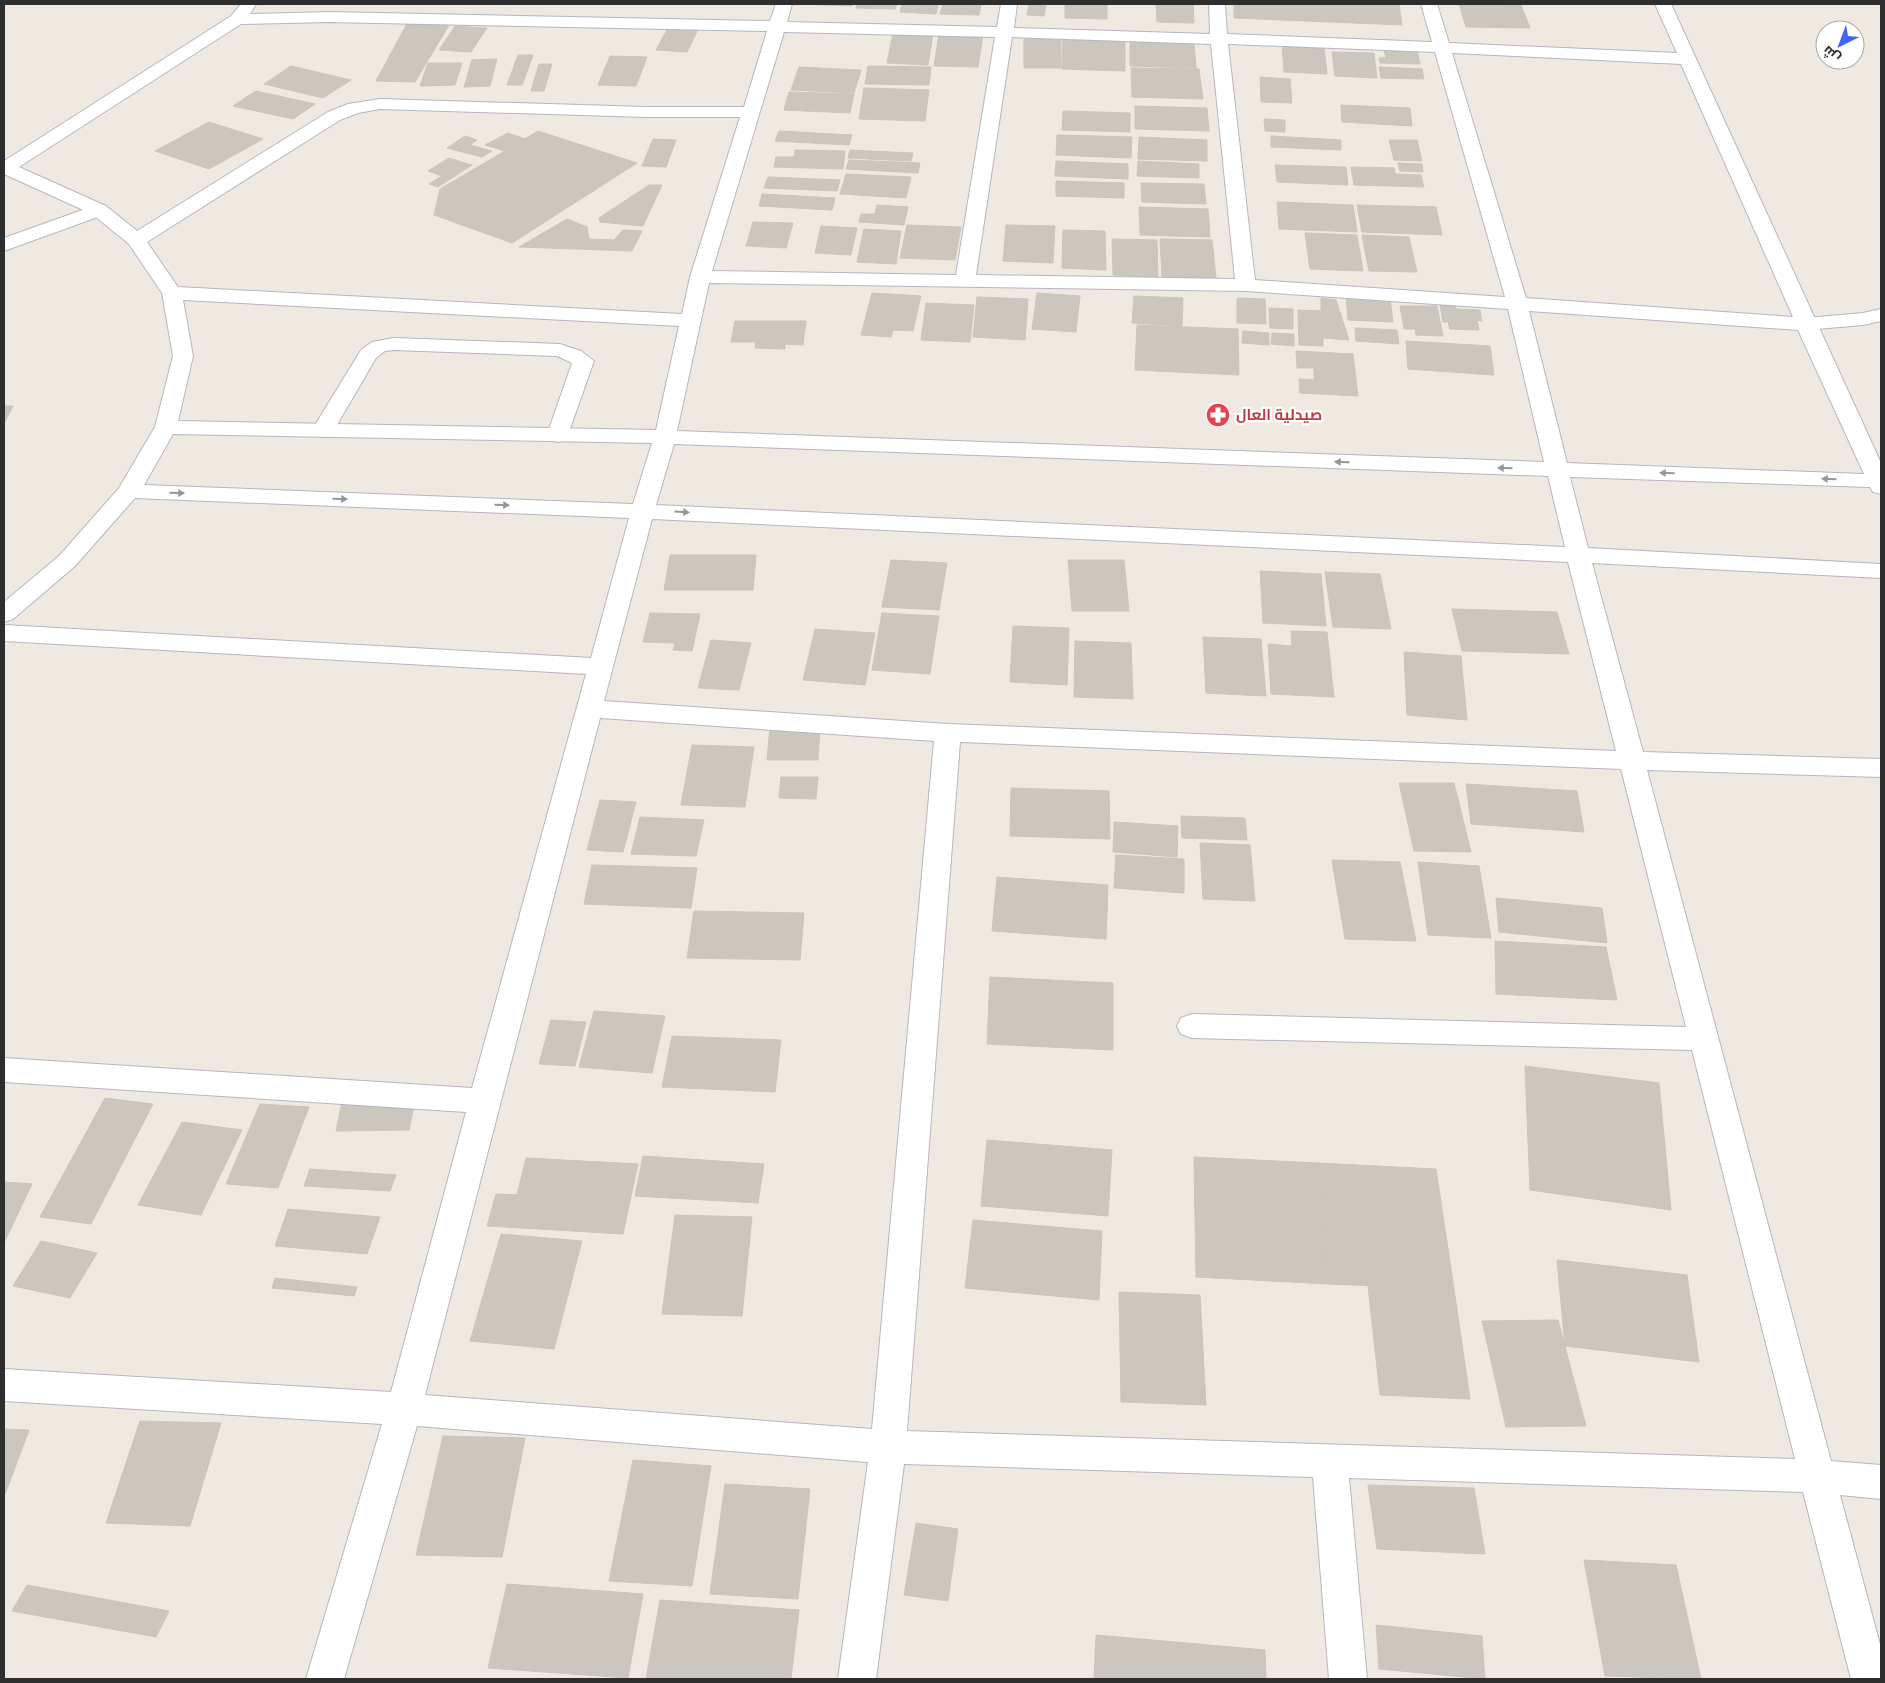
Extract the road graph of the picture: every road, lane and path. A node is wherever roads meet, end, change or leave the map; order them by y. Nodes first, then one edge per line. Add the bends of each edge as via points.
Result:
1 (250, 4) edge
2 (516, 4) edge
3 (1009, 4) edge
4 (1217, 4) edge
5 (1429, 4) edge
6 (1663, 4) edge
7 (780, 16) edge
8 (238, 19) junction
9 (507, 22) junction
10 (1006, 32) junction
11 (1219, 40) junction
12 (1442, 46) junction
13 (1689, 59) junction
14 (750, 112) junction
15 (5, 167) edge
16 (99, 210) junction
17 (136, 240) junction
18 (4, 245) edge
19 (700, 277) junction
20 (965, 281) junction
21 (1246, 285) junction
22 (172, 293) junction
23 (1517, 304) junction
24 (1881, 315) edge
25 (691, 322) junction
26 (1806, 324) junction
27 (166, 427) junction
28 (323, 430) junction
29 (558, 435) junction
30 (665, 437) junction
31 (1558, 470) junction
32 (1880, 484) edge
33 (129, 491) junction
34 (643, 510) junction
35 (1578, 554) junction
36 (1881, 571) edge
37 (4, 614) edge
38 (4, 633) edge
39 (602, 667) junction
40 (590, 709) junction
41 (948, 733) junction
42 (1633, 761) junction
43 (1881, 768) edge
44 (1192, 1026) dead end
45 (1704, 1038) junction
46 (4, 1070) edge
47 (484, 1101) junction
48 (4, 1385) edge
49 (404, 1409) junction
50 (888, 1448) junction
51 (1330, 1461) junction
52 (1816, 1476) junction
53 (1881, 1482) edge
54 (325, 1679) edge
55 (857, 1679) edge
56 (1348, 1679) edge
57 (1870, 1679) edge

1 - 8 street
2 - 9 street
3 - 10 street
4 - 11 street
5 - 12 street
6 - 13 street
7 - 9 street
7 - 10 street
7 - 14 street
8 - 9 street via 329,17
8 - 15 street
10 - 11 street
10 - 20 street
11 - 12 street
11 - 21 street
12 - 13 street
12 - 23 street
13 - 26 street
14 - 17 street via 380,104 354,108 334,116
14 - 19 street
15 - 16 street
16 - 17 street
16 - 18 street
17 - 22 street
19 - 20 street
19 - 25 street
20 - 21 street
21 - 23 street
22 - 25 street
22 - 27 street via 183,356
23 - 26 street
23 - 31 street
24 - 26 street
25 - 30 street
26 - 32 street
27 - 28 street
27 - 33 street
28 - 29 street
28 - 29 street via 368,354 379,346 394,344 560,350 574,355 583,361
29 - 30 street
31 -> 30 street
30 - 34 street
32 -> 31 street
31 - 35 street
33 -> 34 street
33 - 37 street via 67,561
34 -> 35 street
34 - 39 street
35 - 36 street
35 - 42 street
38 - 39 street
39 - 40 street
40 - 41 street
40 - 47 street
41 - 42 street
41 - 50 street
42 - 43 street
42 - 45 street
44 - 45 street
45 - 52 street
46 - 47 street
47 - 49 street
48 - 49 street
49 - 50 street
49 - 54 street
50 - 51 street
50 - 55 street
51 - 52 street
51 - 56 street
52 - 53 street
52 - 57 street

